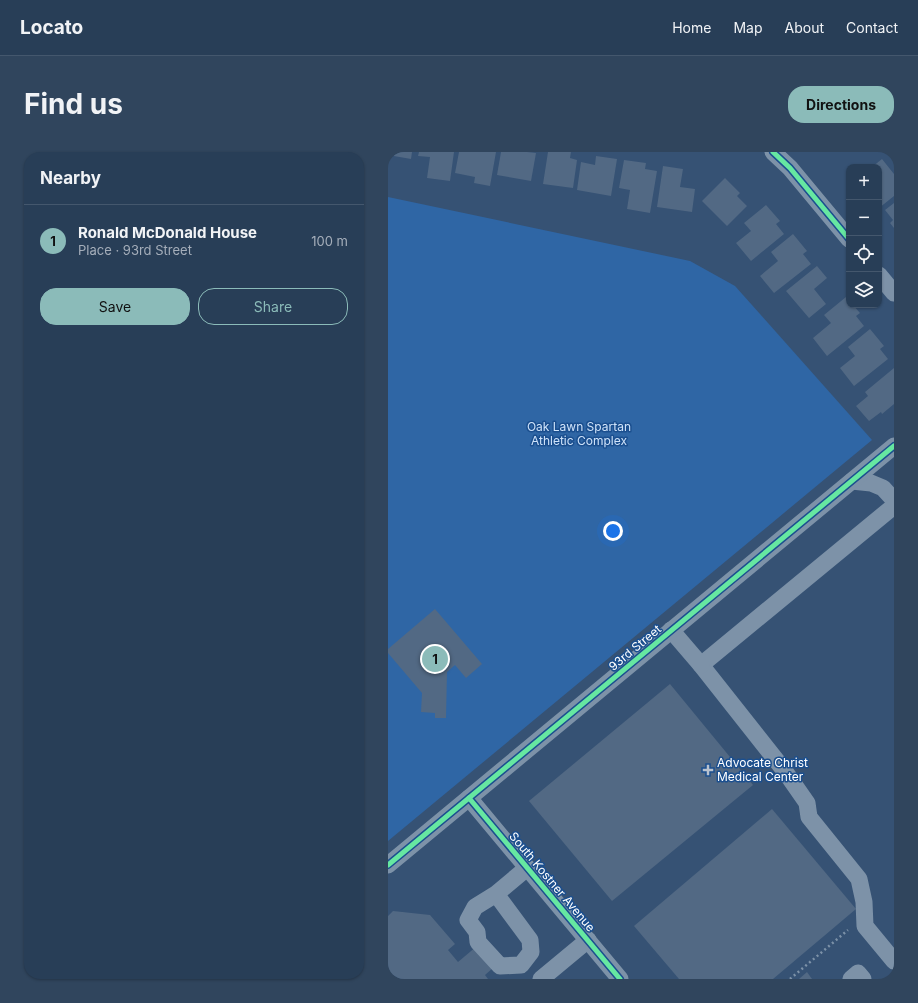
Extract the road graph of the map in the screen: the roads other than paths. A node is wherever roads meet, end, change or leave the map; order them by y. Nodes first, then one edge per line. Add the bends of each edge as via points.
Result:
1 (773, 152) edge
2 (847, 236) edge
3 (882, 279) edge
4 (894, 293) edge
5 (894, 446) edge
6 (852, 481) junction
7 (892, 505) edge
8 (672, 630) junction
9 (700, 665) junction
10 (469, 798) junction
11 (388, 865) edge
12 (527, 868) junction
13 (496, 894) junction
14 (588, 940) junction
15 (894, 961) edge
16 (541, 979) edge
17 (620, 979) edge
18 (851, 979) edge
19 (863, 979) edge

1 - 2 street via 790,168
3 - 4 street
5 - 6 street, 93rd Street
6 - 7 street via 871,483 878,497
6 - 8 street, 93rd Street
7 - 9 street
8 - 9 street
8 - 10 street, 93rd Street
9 - 15 street via 784,770 807,803 810,817 859,879 864,902 864,926
10 - 11 street, 93rd Street
10 - 12 street, South Kostner Avenue
12 - 13 street
12 - 14 street, South Kostner Avenue
13 - 13 street via 530,940 531,952 521,965 508,966 468,920 475,907
14 - 16 street
14 - 17 street, South Kostner Avenue
18 - 19 street via 858,973

